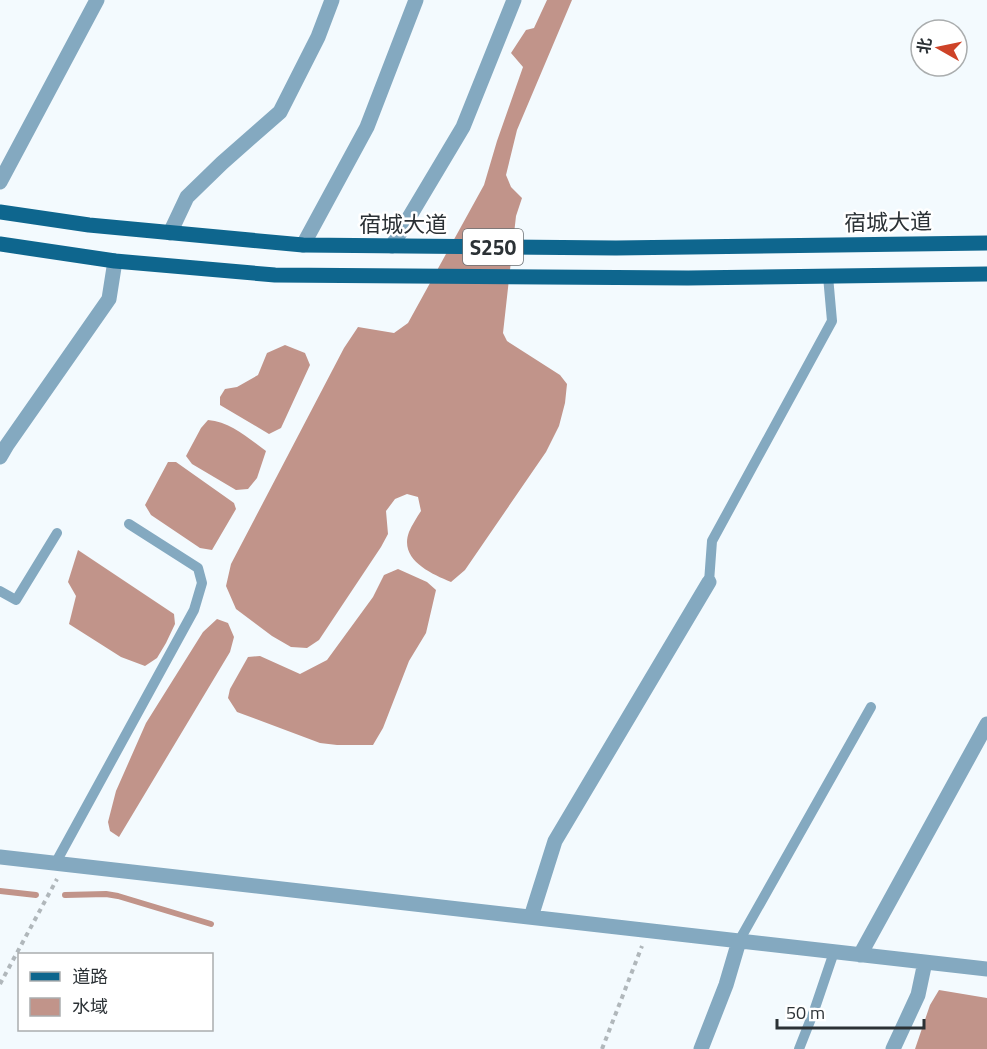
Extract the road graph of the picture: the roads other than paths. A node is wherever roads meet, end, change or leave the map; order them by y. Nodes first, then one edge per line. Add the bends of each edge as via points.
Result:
1 (97, 0) edge
2 (332, 0) edge
3 (416, 0) edge
4 (514, 0) edge
5 (0, 182) edge
6 (0, 212) edge
7 (170, 233) junction
8 (987, 243) edge
9 (0, 244) edge
10 (303, 245) junction
11 (392, 246) junction
12 (115, 261) junction
13 (987, 274) edge
14 (828, 276) junction
15 (0, 457) edge
16 (129, 524) dead end
17 (57, 534) dead end
18 (709, 582) joint
19 (0, 591) edge
20 (871, 707) dead end
21 (987, 724) edge
22 (0, 857) edge
23 (60, 864) junction
24 (531, 917) junction
25 (739, 941) junction
26 (834, 952) junction
27 (860, 955) junction
28 (925, 962) junction
29 (987, 969) edge
30 (701, 1049) edge
31 (799, 1049) edge
32 (893, 1049) edge

1 - 5 street
2 - 7 street via 280,112 187,197
3 - 10 street via 367,127
4 - 11 street via 463,127
6 - 7 main road, 宿城大道 / S250
7 - 10 main road, 宿城大道 / S250
8 - 11 main road, 宿城大道 / S250 via 616,248
9 - 12 main road, S250
10 - 11 main road, 宿城大道 / S250
12 - 14 main road, S250 via 275,275
12 - 15 street via 109,299
13 - 14 main road, S250
14 - 18 lane via 832,321 711,541
16 - 23 lane via 198,568 202,583 194,610
17 - 19 lane via 16,600
18 - 24 street via 555,841
20 - 25 lane
21 - 27 street
22 - 23 street
23 - 24 street
24 - 25 street
25 - 26 street
25 - 30 street
26 - 27 street
26 - 31 lane
27 - 28 street
28 - 29 street
28 - 32 street via 918,995

